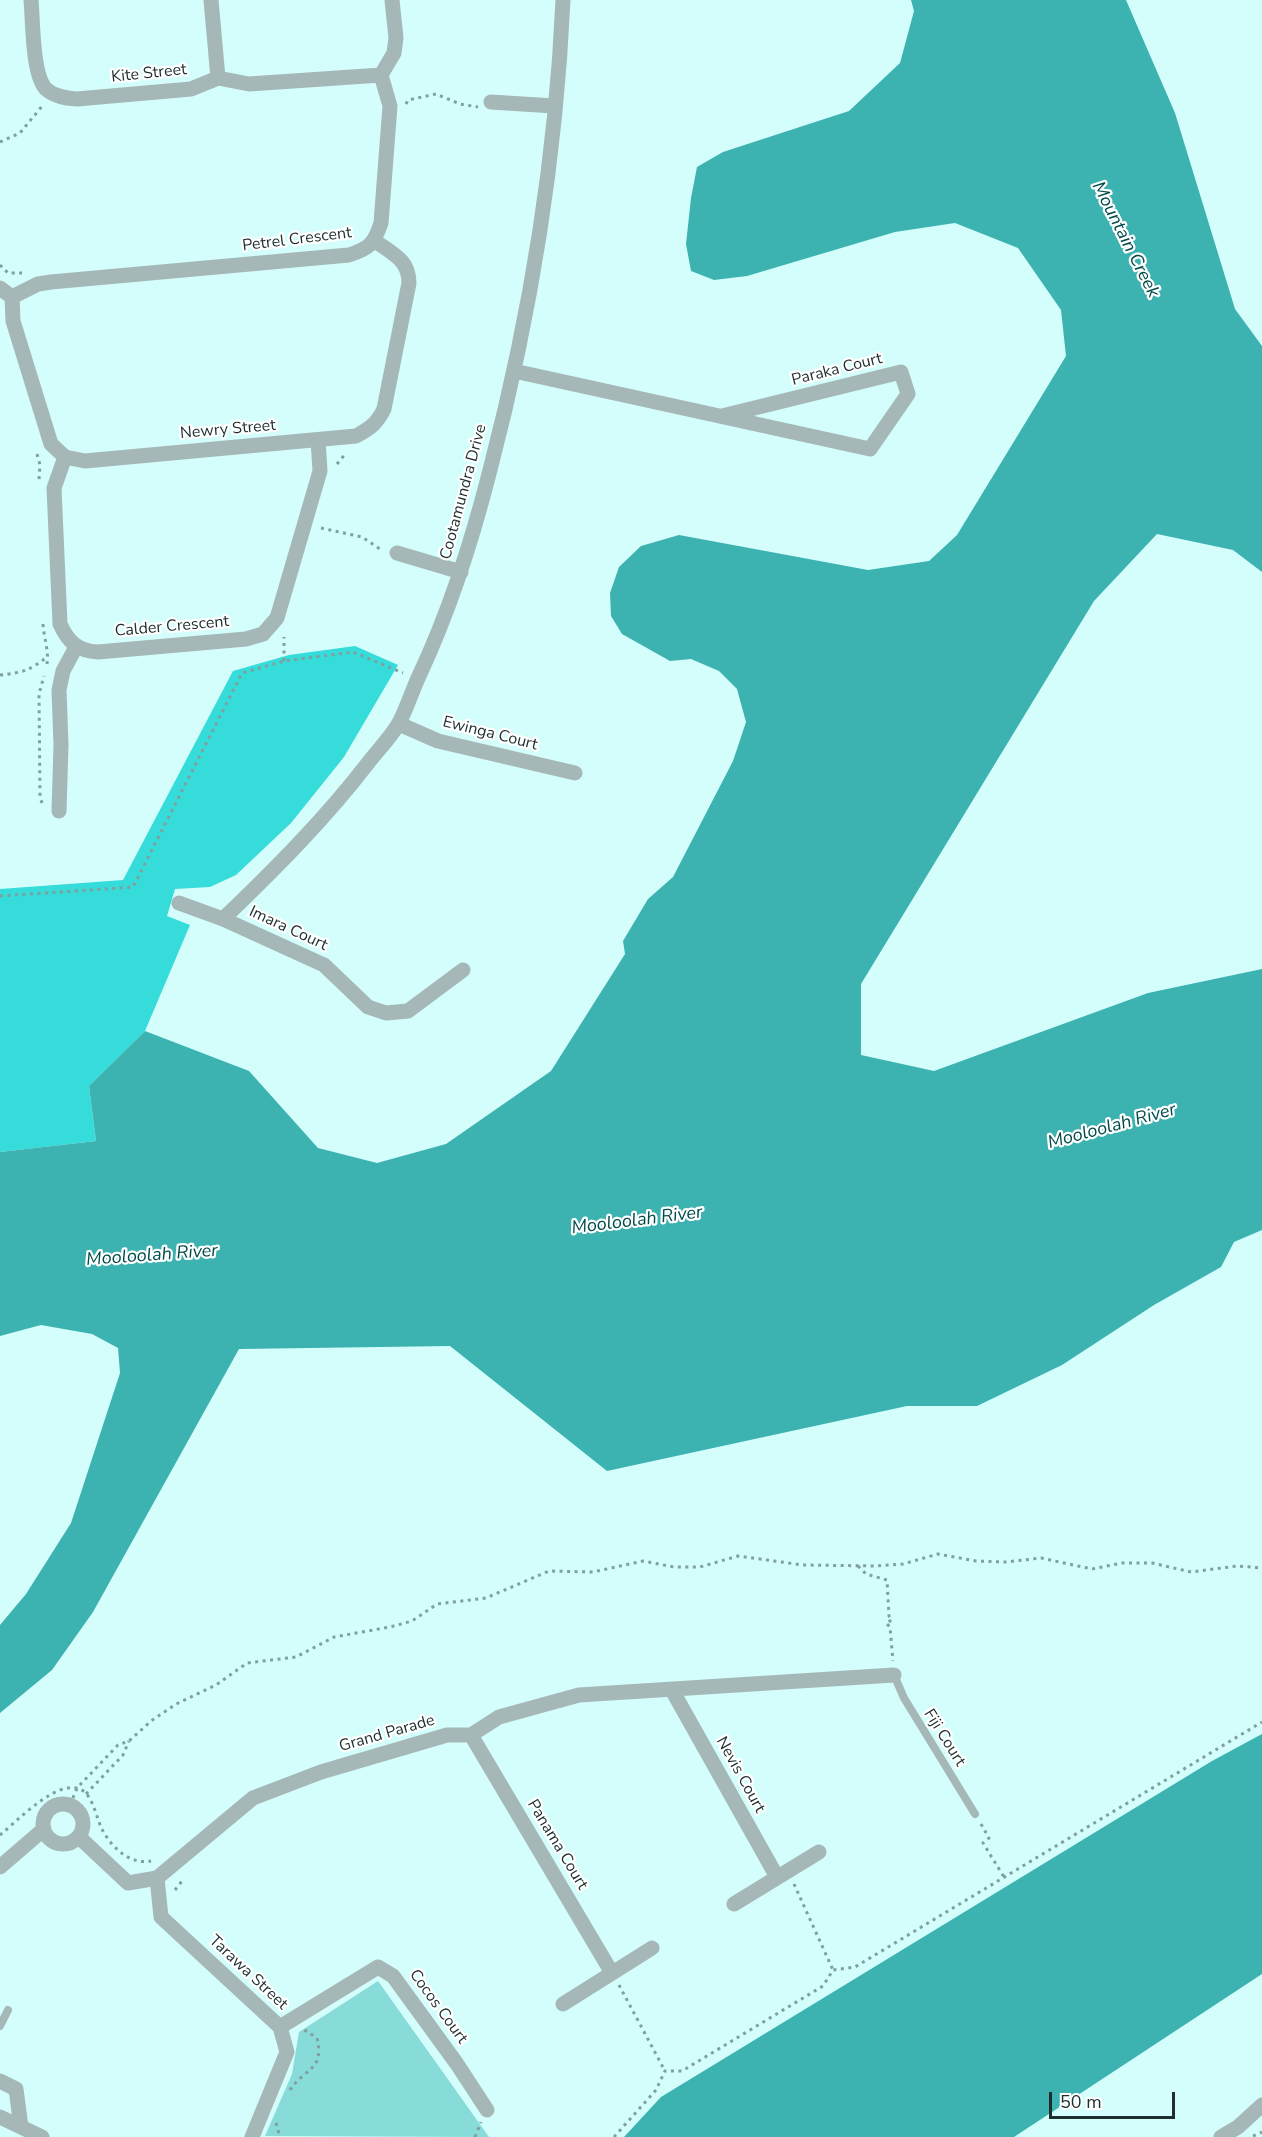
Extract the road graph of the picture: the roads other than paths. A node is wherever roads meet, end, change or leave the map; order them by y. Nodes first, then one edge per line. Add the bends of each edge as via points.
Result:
1 (31, 0) edge
2 (211, 0) edge
3 (392, 0) edge
4 (563, 0) edge
5 (381, 75) junction
6 (218, 78) junction
7 (491, 102) road end
8 (554, 106) junction
9 (375, 241) junction
10 (6, 293) edge
11 (514, 371) junction
12 (722, 416) junction
13 (318, 440) junction
14 (65, 457) junction
15 (397, 553) road end
16 (461, 572) junction
17 (72, 653) junction
18 (399, 724) junction
19 (575, 773) dead end
20 (58, 811) road end
21 (179, 903) dead end
22 (223, 918) junction
23 (464, 970) dead end
24 (894, 1675) joint
25 (672, 1690) junction
26 (471, 1735) junction
27 (975, 1814) road end
28 (44, 1828) junction
29 (79, 1837) junction
30 (819, 1852) dead end
31 (0, 1867) edge
32 (783, 1874) junction
33 (157, 1878) junction
34 (734, 1904) dead end
35 (652, 1948) dead end
36 (612, 1973) junction
37 (563, 2004) dead end
38 (8, 2010) dead end
39 (0, 2026) edge
40 (280, 2027) junction
41 (0, 2080) edge
42 (1262, 2105) edge
43 (487, 2110) dead end
44 (0, 2117) edge
45 (21, 2127) junction
46 (42, 2137) edge
47 (252, 2137) edge
48 (1221, 2137) edge

1 - 6 street, Kite Street via 38,73 53,93 77,99 191,89
2 - 6 street
3 - 5 street via 394,52
4 - 8 street, Cootamundra Drive
5 - 6 street via 249,84
5 - 9 street, Petrel Crescent via 390,106 381,224
7 - 8 street
8 - 11 street, Cootamundra Drive via 543,212
9 - 10 street, Petrel Crescent via 348,255 44,283
9 - 13 street, Newry Street via 404,262 409,272 384,409 371,428 356,436
10 - 14 street via 51,444
11 - 12 street, Paraka Court
11 - 16 street, Cootamundra Drive via 480,512
12 - 12 street, Paraka Court via 901,372 908,394 870,448
13 - 14 street, Newry Street via 85,461
13 - 17 street, Calder Crescent via 320,471 277,618 263,634 246,639
14 - 17 street via 54,488 60,624
15 - 16 street
16 - 18 street, Cootamundra Drive via 437,639
17 - 20 street via 59,690
18 - 19 street, Ewinga Court via 438,741
18 - 22 street, Cootamundra Drive via 351,785 264,880
21 - 22 street, Imara Court
22 - 23 street, Imara Court via 324,965 368,1007 386,1013 408,1011
24 - 25 street, Grand Parade
24 - 27 lane, Fiji Court
25 - 26 street, Grand Parade via 579,1695 500,1717
25 - 32 street, Nevis Court
26 - 33 street, Grand Parade via 447,1735 321,1772 253,1798
26 - 36 street, Panama Court
28 - 29 street via 58,1844 74,1842
28 - 29 street via 49,1811 56,1805 70,1805 83,1820
28 - 31 street
29 - 33 street via 128,1883
30 - 32 street
32 - 34 street
33 - 40 street, Tarawa Street via 161,1917
35 - 36 street
36 - 37 street
38 - 39 lane
40 - 43 street, Cocos Court via 378,1967 393,1976
40 - 47 street, Tarawa Street via 287,2052
41 - 45 street via 16,2090
42 - 48 street
44 - 45 street
45 - 46 street

